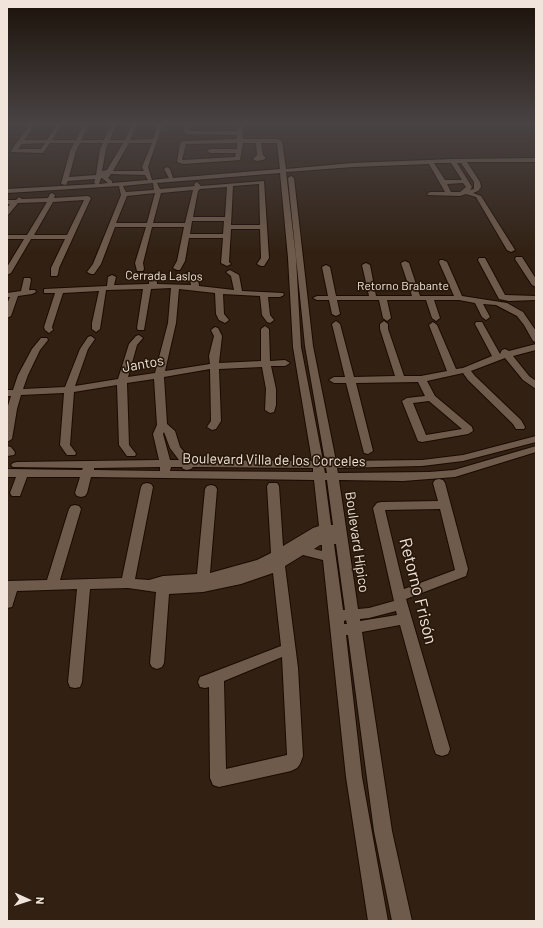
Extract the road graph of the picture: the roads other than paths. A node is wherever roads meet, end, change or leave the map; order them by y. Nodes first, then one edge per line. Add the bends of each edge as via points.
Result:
1 (70, 167) edge
2 (99, 167) edge
3 (112, 167) edge
4 (144, 167) edge
5 (309, 167) edge
6 (314, 167) edge
7 (434, 167) edge
8 (457, 167) edge
9 (467, 167) edge
10 (167, 169) dead end
11 (286, 169) junction
12 (147, 173) junction
13 (97, 177) junction
14 (107, 177) junction
15 (171, 177) junction
16 (250, 177) dead end
17 (184, 178) junction
18 (194, 178) junction
19 (217, 178) dead end
20 (152, 181) junction
21 (258, 182) junction
22 (443, 182) junction
23 (461, 182) dead end
24 (67, 184) junction
25 (230, 185) junction
26 (221, 186) junction
27 (121, 187) dead end
28 (195, 189) junction
29 (9, 190) edge
30 (87, 190) dead end
31 (24, 191) junction
32 (158, 191) junction
33 (52, 192) dead end
34 (467, 193) junction
35 (124, 194) junction
36 (430, 194) dead end
37 (449, 194) junction
38 (88, 198) junction
39 (51, 200) junction
40 (12, 202) edge
41 (7, 213) edge
42 (228, 219) junction
43 (189, 222) junction
44 (113, 225) junction
45 (151, 225) junction
46 (227, 227) junction
47 (264, 228) junction
48 (186, 236) junction
49 (227, 236) junction
50 (7, 237) edge
51 (30, 237) junction
52 (70, 237) junction
53 (511, 250) dead end
54 (519, 259) dead end
55 (482, 260) dead end
56 (443, 262) dead end
57 (405, 263) dead end
58 (261, 264) dead end
59 (366, 264) dead end
60 (326, 267) dead end
61 (177, 268) dead end
62 (140, 269) dead end
63 (91, 272) dead end
64 (7, 273) edge
65 (54, 274) dead end
66 (189, 274) dead end
67 (153, 275) dead end
68 (112, 277) dead end
69 (27, 280) dead end
70 (536, 285) edge
71 (150, 286) junction
72 (175, 286) junction
73 (65, 288) junction
74 (107, 288) junction
75 (195, 288) junction
76 (219, 290) junction
77 (47, 292) dead end
78 (19, 293) edge
79 (239, 293) junction
80 (264, 294) junction
81 (280, 295) dead end
82 (317, 298) dead end
83 (332, 298) junction
84 (373, 298) junction
85 (382, 298) junction
86 (417, 298) junction
87 (430, 298) junction
88 (459, 298) junction
89 (536, 298) edge
90 (300, 301) junction
91 (478, 301) junction
92 (499, 303) junction
93 (336, 314) dead end
94 (7, 316) edge
95 (486, 317) dead end
96 (225, 320) dead end
97 (270, 320) dead end
98 (336, 324) dead end
99 (479, 324) dead end
100 (141, 328) dead end
101 (96, 329) dead end
102 (265, 329) dead end
103 (49, 330) dead end
104 (216, 330) dead end
105 (139, 338) dead end
106 (91, 339) dead end
107 (44, 340) dead end
108 (535, 344) edge
109 (503, 354) junction
110 (285, 363) dead end
111 (266, 364) junction
112 (214, 366) junction
113 (466, 370) junction
114 (452, 372) junction
115 (159, 375) junction
116 (334, 380) dead end
117 (349, 380) junction
118 (401, 380) junction
119 (421, 380) junction
120 (122, 382) junction
121 (536, 386) edge
122 (69, 390) junction
123 (12, 393) edge
124 (431, 398) junction
125 (270, 410) dead end
126 (162, 425) junction
127 (212, 427) dead end
128 (520, 427) dead end
129 (7, 439) edge
130 (534, 444) edge
131 (368, 451) dead end
132 (71, 453) dead end
133 (131, 454) dead end
134 (7, 465) edge
135 (89, 469) junction
136 (166, 469) junction
137 (187, 469) junction
138 (319, 470) junction
139 (332, 470) junction
140 (7, 473) edge
141 (23, 473) junction
142 (439, 483) dead end
143 (273, 486) dead end
144 (147, 487) dead end
145 (211, 489) dead end
146 (16, 493) dead end
147 (81, 493) dead end
148 (445, 505) junction
149 (75, 509) dead end
150 (326, 534) junction
151 (341, 535) junction
152 (299, 546) junction
153 (328, 557) junction
154 (278, 560) junction
155 (203, 583) junction
156 (128, 584) junction
157 (52, 585) junction
158 (84, 585) junction
159 (158, 585) junction
160 (9, 586) edge
161 (400, 600) junction
162 (7, 603) edge
163 (336, 616) junction
164 (405, 619) junction
165 (353, 622) junction
166 (338, 631) junction
167 (288, 649) junction
168 (157, 663) dead end
169 (75, 682) dead end
170 (442, 748) dead end
171 (378, 921) edge
172 (402, 921) edge

1 - 24 street
2 - 13 street
3 - 14 street
4 - 12 street
5 - 11 street
6 - 11 street
7 - 22 street
8 - 34 street via 469,187 464,192
9 - 34 street via 478,187
10 - 15 street
11 - 17 street
11 - 18 street
11 - 90 street, Boulevard Hípico
12 - 14 street
12 - 20 street
13 - 14 street
13 - 24 street
14 - 20 street
15 - 17 street
15 - 20 street
16 - 21 street
17 - 18 street
17 - 24 street
17 - 28 street
18 - 28 street
19 - 26 street
20 - 32 street
21 - 25 street
21 - 47 street via 263,184
22 - 23 street
22 - 37 street
24 - 29 street
24 - 31 street
25 - 26 street
25 - 42 street
26 - 28 street
27 - 35 street
28 - 32 street
28 - 43 street
29 - 31 street
29 - 40 street via 13,194
30 - 38 street
31 - 40 street
32 - 35 street
32 - 45 street
33 - 39 street
34 - 37 street
34 - 53 street via 478,196
35 - 44 street
36 - 37 street
38 - 39 street
38 - 52 street
39 - 40 street
39 - 51 street
40 - 41 street
42 - 43 street
42 - 46 street
43 - 45 street
43 - 48 street
44 - 45 street
44 - 63 street via 97,264
45 - 62 street via 139,263
46 - 47 street
46 - 49 street
47 - 58 street via 265,260
48 - 49 street
48 - 61 street via 182,261
49 - 79 street via 225,262 235,275
50 - 51 street
51 - 52 street
51 - 64 street
52 - 65 street
54 - 70 street
55 - 92 street
56 - 88 street
57 - 86 street
59 - 84 street
60 - 83 street
66 - 75 street via 194,278
67 - 71 street
68 - 74 street
69 - 78 street
71 - 72 street, Cerrada Laslos
71 - 74 street, Cerrada Laslos
71 - 100 street
72 - 75 street, Cerrada Laslos
72 - 115 street via 172,323
73 - 74 street, Cerrada Laslos
73 - 77 street, Cerrada Laslos
73 - 103 street via 48,327
74 - 101 street
75 - 76 street, Cerrada Laslos
76 - 79 street, Cerrada Laslos
76 - 96 street via 220,314
78 - 94 street
79 - 80 street, Cerrada Laslos
80 - 81 street, Cerrada Laslos
80 - 97 street via 266,315
82 - 83 street, Retorno Brabante
83 - 84 street, Retorno Brabante
83 - 93 street
84 - 85 street, Retorno Brabante
85 - 86 street, Retorno Brabante
85 - 118 street via 386,321 384,329
86 - 87 street, Retorno Brabante
87 - 88 street, Retorno Brabante
87 - 114 street via 434,321
88 - 91 street, Retorno Brabante
89 - 92 street
90 - 138 street, Boulevard Hípico via 297,347
90 - 139 street, Boulevard Hípico
91 - 92 street, Retorno Brabante
91 - 95 street
92 - 108 street, Retorno Brabante via 517,318
98 - 117 street
99 - 109 street
102 - 111 street
104 - 112 street via 218,336
105 - 120 street via 133,344
106 - 122 street via 84,349
107 - 123 street via 36,349
108 - 109 street
109 - 113 street
109 - 121 street
110 - 111 street, Jantos
111 - 112 street, Jantos
111 - 125 street via 271,388
112 - 115 street, Jantos
112 - 127 street via 216,421
113 - 114 street
113 - 128 street
114 - 119 street
115 - 120 street, Jantos
115 - 126 street
116 - 117 street
117 - 118 street
117 - 131 street
118 - 119 street
119 - 124 street
120 - 122 street, Jantos
120 - 133 street via 124,445
122 - 123 street, Jantos
122 - 132 street via 65,445
123 - 129 street
124 - 124 street via 468,429 468,431 422,439 407,402
126 - 136 street via 158,434
126 - 137 street via 170,430
130 - 139 street, Boulevard Villa de los Corceles via 455,473 403,477
134 - 135 street, Boulevard Villa de los Corceles
135 - 136 street, Boulevard Villa de los Corceles
135 - 141 street, Boulevard Villa de los Corceles
135 - 147 street
136 - 137 street, Boulevard Villa de los Corceles
137 - 138 street, Boulevard Villa de los Corceles
138 - 139 street, Boulevard Villa de los Corceles
138 - 150 street, Boulevard Hípico
139 - 151 street, Boulevard Hípico
140 - 141 street, Boulevard Villa de los Corceles
141 - 146 street
142 - 148 street
143 - 154 street
144 - 156 street
145 - 155 street
148 - 161 street via 462,567 461,573
148 - 161 street, Retorno Frisón via 379,506
149 - 157 street
150 - 151 street
150 - 152 street via 316,542
150 - 153 street, Boulevard Hípico
151 - 165 street, Boulevard Hípico
152 - 153 street via 313,554
152 - 154 street
153 - 163 street, Boulevard Hípico
154 - 155 street via 241,579
154 - 167 street
155 - 159 street
156 - 158 street
156 - 159 street
157 - 158 street
157 - 160 street
158 - 169 street
159 - 168 street
160 - 162 street
161 - 164 street, Retorno Frisón
161 - 165 street
163 - 165 street
163 - 166 street, Boulevard Hípico
164 - 165 street
164 - 170 street, Retorno Frisón
165 - 166 street
165 - 172 street, Boulevard Hípico via 380,817
166 - 171 street, Boulevard Hípico via 354,777
167 - 167 street via 210,679 219,779 291,763 294,759

